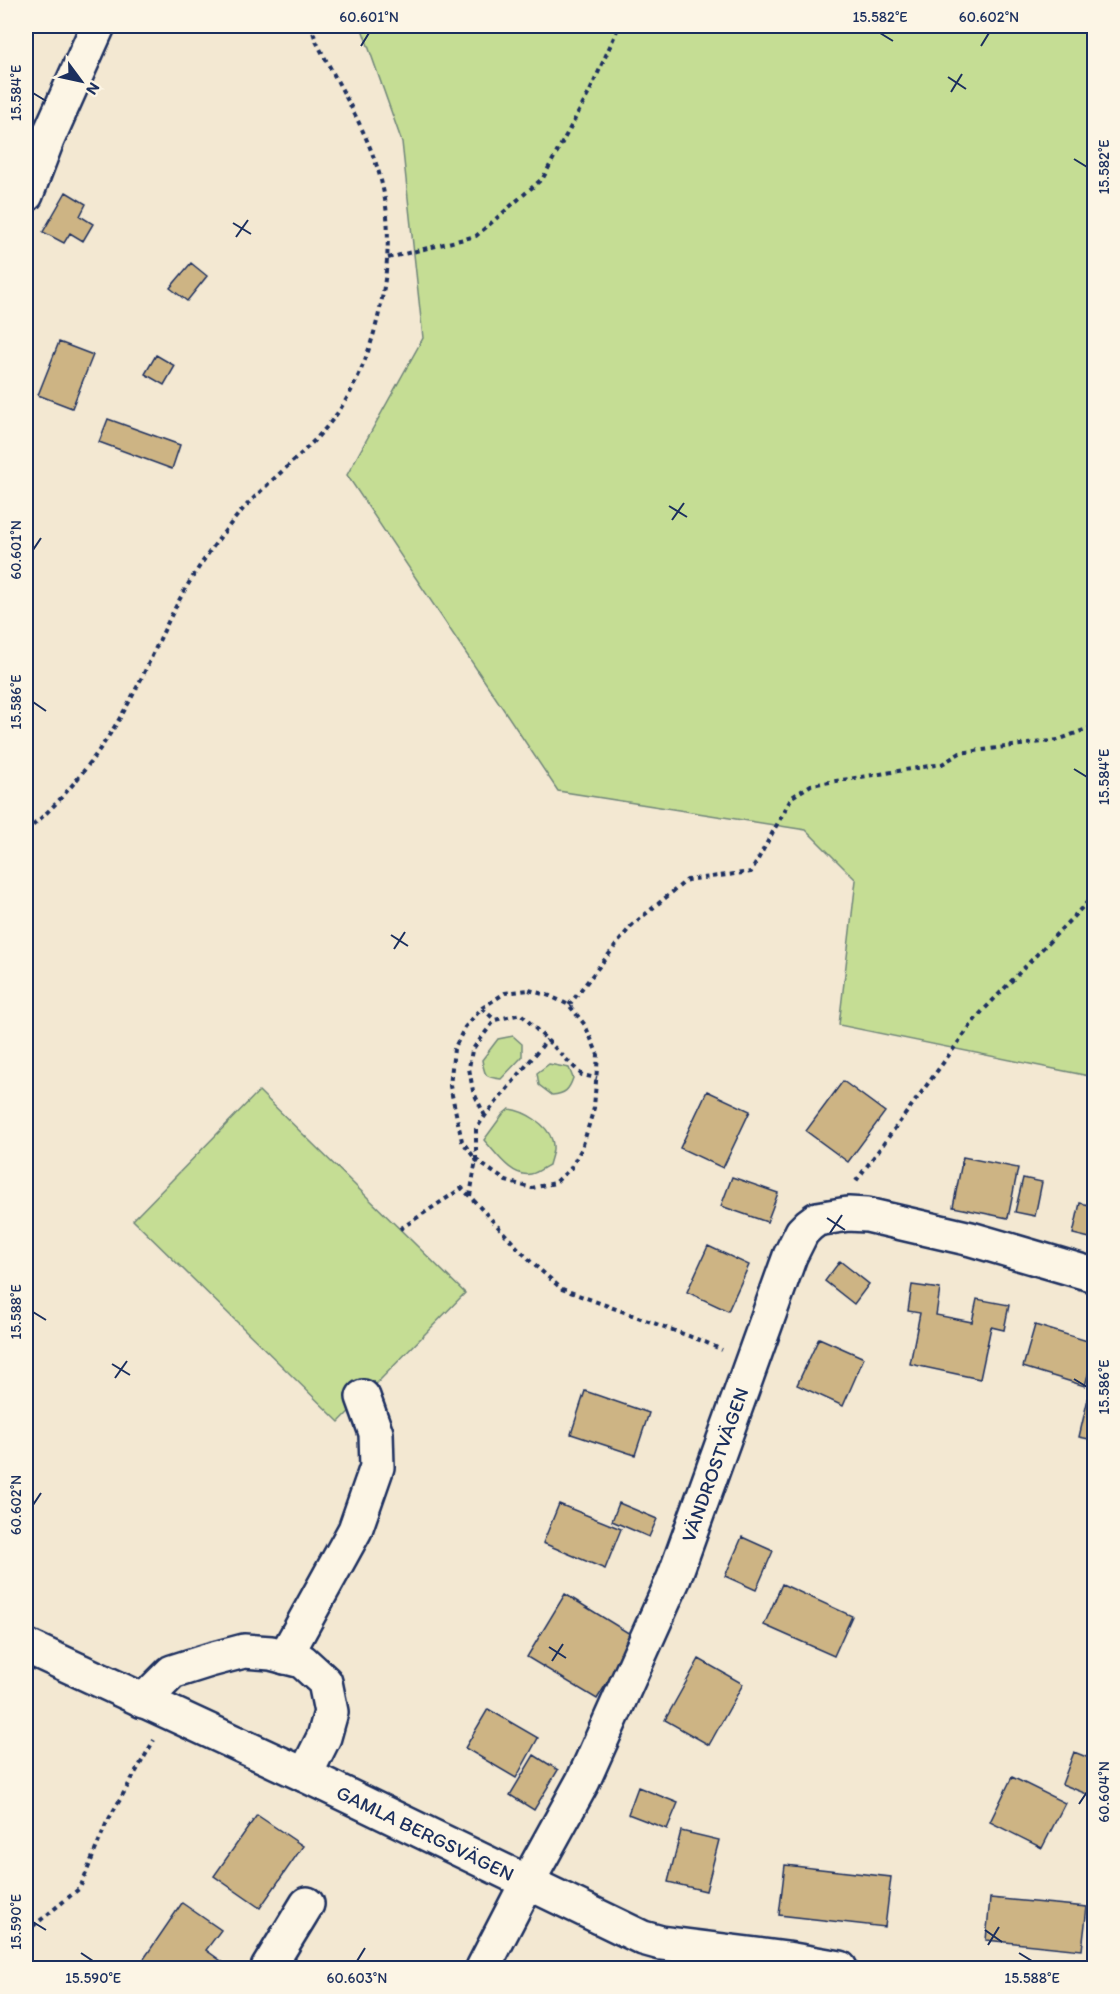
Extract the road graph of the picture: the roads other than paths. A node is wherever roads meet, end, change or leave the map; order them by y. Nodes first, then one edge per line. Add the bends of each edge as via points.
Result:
1 (98, 26) edge
2 (26, 195) edge
3 (1095, 1275) edge
4 (363, 1397) dead end
5 (26, 1646) edge
6 (285, 1657) junction
7 (156, 1707) junction
8 (305, 1775) junction
9 (528, 1881) junction
10 (307, 1904) dead end
11 (268, 1968) edge
12 (483, 1968) edge
13 (840, 1968) edge

1 - 2 street
3 - 9 street, VÄNDROSTVÄGEN via 971,1239 867,1215 817,1219 802,1232 674,1578 583,1781
4 - 6 street via 376,1433 377,1467 355,1530
5 - 7 street, GAMLA BERGSVÄGEN
6 - 7 street via 244,1652 172,1672
6 - 8 street via 302,1662 325,1682 332,1712
7 - 8 street, GAMLA BERGSVÄGEN
8 - 9 street, GAMLA BERGSVÄGEN
9 - 12 street, VÄNDROSTVÄGEN
9 - 13 street, GAMLA BERGSVÄGEN via 643,1938
10 - 11 street

